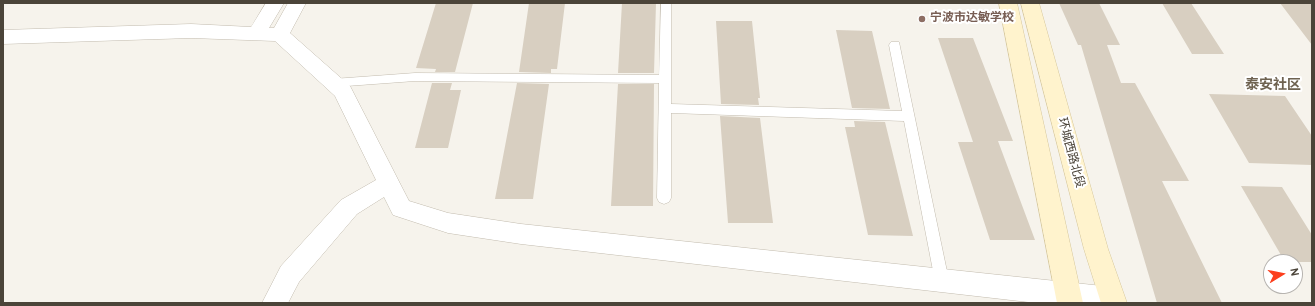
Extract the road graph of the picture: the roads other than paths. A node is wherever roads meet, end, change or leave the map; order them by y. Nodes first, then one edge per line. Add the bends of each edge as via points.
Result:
1 (275, 3) edge
2 (297, 3) edge
3 (666, 3) edge
4 (1008, 3) edge
5 (1030, 3) edge
6 (256, 34) junction
7 (280, 36) junction
8 (3, 37) edge
9 (895, 45) dead end
10 (665, 79) junction
11 (333, 83) junction
12 (665, 108) junction
13 (909, 116) junction
14 (389, 183) junction
15 (664, 198) dead end
16 (942, 281) junction
17 (1069, 299) edge
18 (1113, 301) edge
19 (275, 303) edge

1 - 6 street
2 - 7 street
3 - 10 lane
4 - 17 street
5 - 18 street, 环城西路北段 via 1096,249
6 - 7 street
6 - 8 street via 191,31
7 - 11 street
9 - 13 lane
10 - 11 lane via 415,77
10 - 12 lane
11 - 14 street via 344,92
12 - 13 lane
12 - 15 lane
13 - 16 lane
14 - 16 street via 401,208 448,222 521,234
14 - 19 street via 349,207 290,274
16 - 17 street
17 - 18 street

